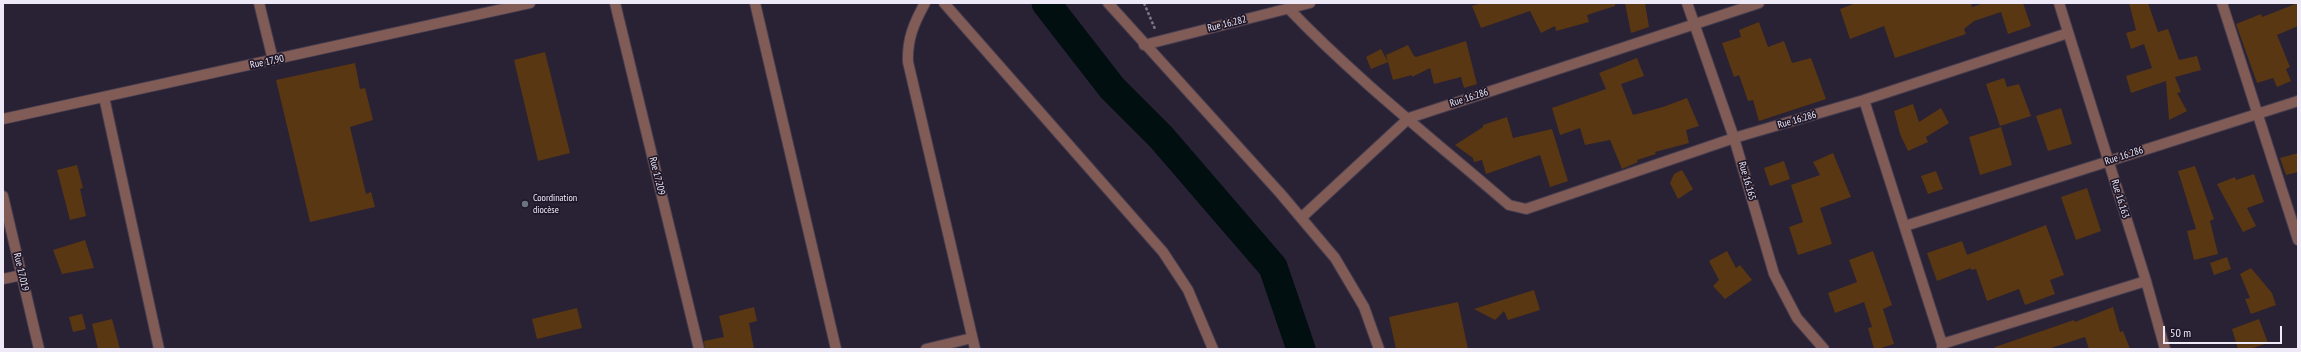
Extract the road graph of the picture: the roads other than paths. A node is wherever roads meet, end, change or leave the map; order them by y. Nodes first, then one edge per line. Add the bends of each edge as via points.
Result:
1 (259, 3) edge
2 (530, 3) edge
3 (615, 3) edge
4 (755, 3) edge
5 (925, 3) edge
6 (944, 3) edge
7 (1108, 3) edge
8 (1310, 3) edge
9 (1687, 3) edge
10 (1759, 3) edge
11 (2059, 3) edge
12 (2222, 3) edge
13 (1289, 9) junction
14 (1693, 24) junction
15 (2068, 34) junction
16 (1144, 45) junction
17 (273, 60) junction
18 (104, 97) junction
19 (1864, 100) junction
20 (2298, 101) edge
21 (2258, 114) junction
22 (1409, 118) junction
23 (3, 119) edge
24 (1734, 138) junction
25 (2108, 161) junction
26 (3, 196) edge
27 (1301, 218) junction
28 (1904, 226) junction
29 (2298, 240) edge
30 (22, 275) junction
31 (3, 279) edge
32 (2146, 281) junction
33 (972, 338) junction
34 (1942, 346) edge
35 (39, 349) edge
36 (159, 349) edge
37 (699, 349) edge
38 (836, 349) edge
39 (926, 349) edge
40 (974, 349) edge
41 (1212, 349) edge
42 (1379, 349) edge
43 (1824, 349) edge
44 (2165, 349) edge

1 - 17 street
2 - 17 street, Rue 17.90
3 - 37 street, Rue 17.209
4 - 38 street
5 - 33 street via 912,26 908,62
6 - 41 street via 1163,252 1188,290
7 - 16 street
8 - 13 street, Rue 16.282
9 - 14 street, Rue 16.165
10 - 14 street, Rue 16.286
11 - 15 street, Rue 16.163
12 - 21 street
13 - 16 street, Rue 16.282
13 - 22 street via 1331,52
14 - 22 street, Rue 16.286
14 - 24 street, Rue 16.165
15 - 19 street, Rue 16.286
15 - 25 street, Rue 16.163
16 - 27 street
17 - 18 street, Rue 17.90
18 - 23 street, Rue 17.90
18 - 36 street
19 - 24 street, Rue 16.286
19 - 28 street
20 - 21 street, Rue 16.286
21 - 25 street, Rue 16.286
21 - 29 street
22 - 24 street, Rue 16.286 via 1509,205 1526,209
22 - 27 street, Rue 16.286
24 - 43 street, Rue 16.165 via 1774,274 1797,318
25 - 28 street, Rue 16.286
25 - 32 street, Rue 16.163
26 - 30 street, Rue 17.019
27 - 42 street via 1335,258 1350,283 1364,307
28 - 34 street
30 - 31 street
30 - 35 street, Rue 17.019
32 - 34 street
32 - 44 street, Rue 16.163
33 - 39 street
33 - 40 street

